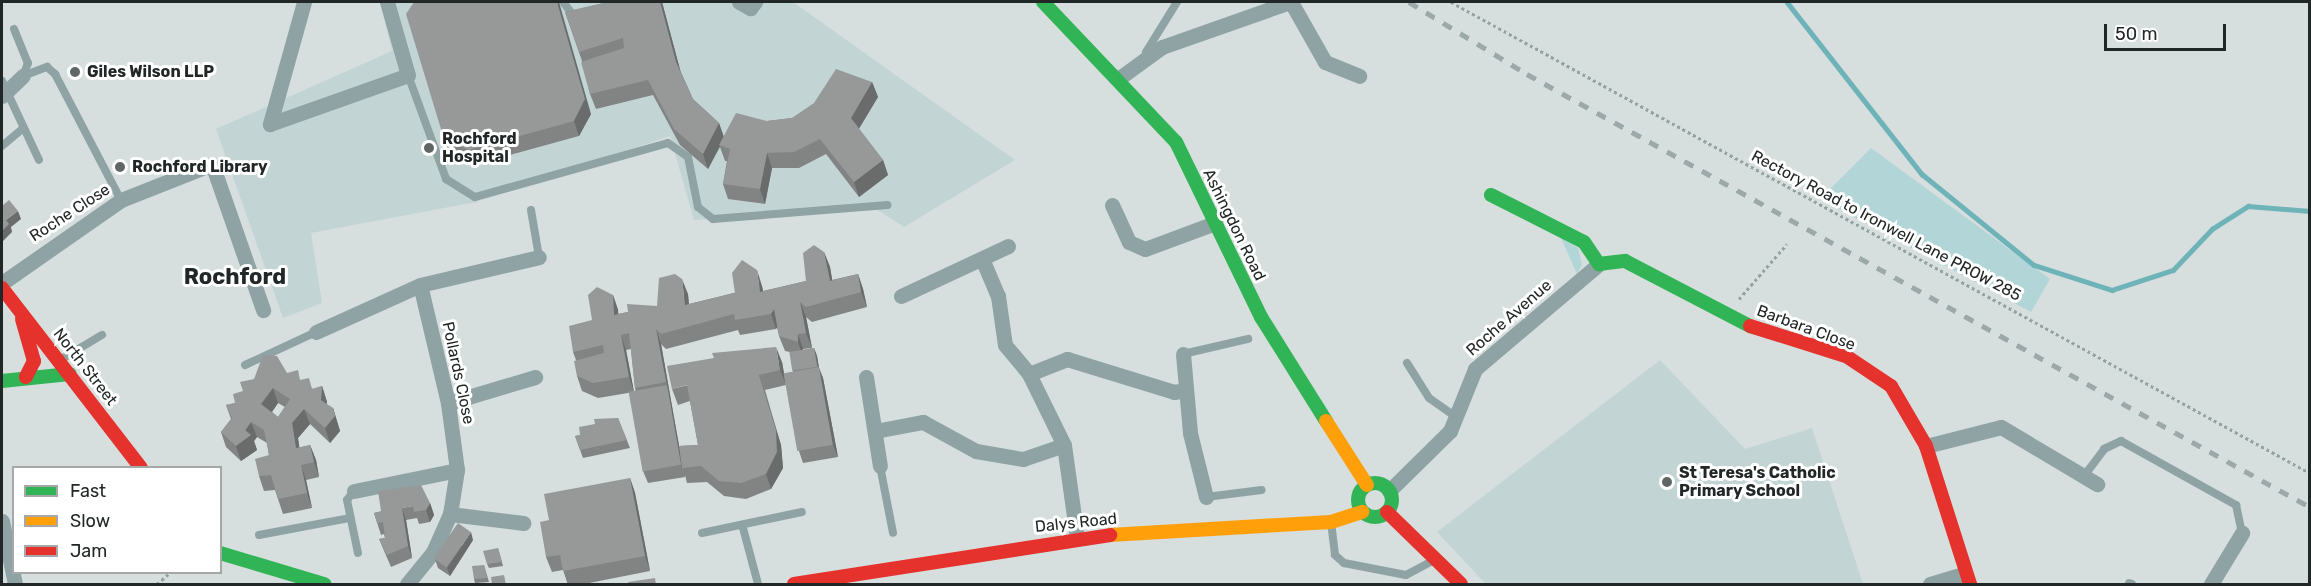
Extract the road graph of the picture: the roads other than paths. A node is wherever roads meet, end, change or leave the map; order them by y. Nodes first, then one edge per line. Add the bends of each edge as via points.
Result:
1 (304, 2) edge
2 (387, 2) edge
3 (563, 2) edge
4 (739, 2) edge
5 (755, 2) edge
6 (1042, 2) edge
7 (1177, 2) edge
8 (1290, 2) edge
9 (583, 16) edge
10 (14, 29) dead end
11 (1142, 58) junction
12 (408, 75) junction
13 (23, 76) junction
14 (1359, 76) dead end
15 (1118, 79) junction
16 (4, 89) edge
17 (22, 129) junction
18 (2, 146) edge
19 (39, 160) dead end
20 (1491, 195) dead end
21 (121, 200) junction
22 (887, 204) dead end
23 (1112, 205) dead end
24 (531, 210) dead end
25 (1215, 223) junction
26 (1008, 246) dead end
27 (540, 257) joint
28 (983, 261) junction
29 (1599, 264) junction
30 (2, 283) edge
31 (420, 285) junction
32 (2, 288) edge
33 (901, 296) dead end
34 (19, 309) junction
35 (263, 310) dead end
36 (316, 332) joint
37 (102, 335) dead end
38 (1248, 339) dead end
39 (1183, 354) joint
40 (60, 360) junction
41 (1407, 363) dead end
42 (245, 365) dead end
43 (70, 374) junction
44 (1029, 374) junction
45 (26, 377) junction
46 (534, 377) dead end
47 (866, 378) dead end
48 (2, 381) edge
49 (1185, 390) junction
50 (448, 404) junction
51 (1455, 417) junction
52 (875, 431) junction
53 (1064, 445) junction
54 (1926, 446) junction
55 (880, 465) joint
56 (139, 466) edge
57 (457, 470) junction
58 (2091, 480) joint
59 (1367, 485) junction
60 (1262, 489) dead end
61 (354, 491) joint
62 (1389, 491) junction
63 (1206, 497) joint
64 (1362, 512) junction
65 (1387, 512) junction
66 (802, 513) dead end
67 (450, 514) junction
68 (350, 518) junction
69 (2, 520) edge
70 (1331, 522) junction
71 (523, 523) dead end
72 (742, 528) junction
73 (702, 533) dead end
74 (893, 533) dead end
75 (2242, 533) joint
76 (259, 535) dead end
77 (1077, 537) junction
78 (358, 553) dead end
79 (222, 554) edge
80 (1435, 559) junction
81 (12, 570) edge
82 (1966, 579) edge
83 (324, 585) edge
84 (407, 585) edge
85 (758, 585) edge
86 (794, 585) edge
87 (1461, 585) edge
88 (1930, 585) edge
89 (2211, 585) edge

1 - 12 street via 270,124
2 - 12 street
3 - 9 lane via 566,12
4 - 5 street via 750,8
6 - 15 street, Ashingdon Road
7 - 11 lane
8 - 11 street
8 - 14 street via 1325,62
10 - 13 lane via 28,63
11 - 15 street
12 - 22 lane via 446,179 475,197 668,143 688,156 698,207 713,219
13 - 16 street
13 - 21 lane via 47,67 55,74
15 - 25 street, Ashingdon Road via 1176,142
16 - 17 lane
17 - 18 lane
17 - 19 lane
20 - 29 street via 1584,242
21 - 30 street, Roche Close
21 - 35 street, Roche Close via 212,164
23 - 25 street via 1129,242 1145,249
24 - 27 lane
25 - 59 street, Ashingdon Road via 1261,316
26 - 28 street
27 - 31 street
28 - 33 street
28 - 44 street via 998,296 1005,345
29 - 51 street, Roche Avenue via 1475,369
29 - 54 street, Barbara Close via 1625,261 1725,314 1855,362 1891,386
31 - 36 street
31 - 50 street, Pollards Close
32 - 34 street, North Street
34 - 40 street, North Street
34 - 45 street via 34,361
36 - 42 lane
37 - 40 lane
38 - 39 lane
39 - 49 street
40 - 43 street, North Street
41 - 51 lane via 1429,398
43 - 45 street
43 - 56 street, North Street
44 - 49 street via 1067,359 1174,392
44 - 53 street
45 - 48 street
46 - 50 street
47 - 52 street
49 - 63 street
50 - 57 street, Pollards Close
51 - 62 street, Roche Avenue via 1450,431
52 - 53 street via 923,422 976,451 1023,459
52 - 55 street
53 - 77 street
54 - 58 street via 2001,427
54 - 82 street, Barbara Close
55 - 74 lane
57 - 61 street
57 - 67 street, Pollards Close
58 - 75 lane via 2104,449 2121,441 2236,505
59 - 62 street via 1382,484
59 - 64 street via 1358,497
60 - 63 lane
61 - 68 lane via 347,500
62 - 65 street
64 - 65 street via 1371,517
64 - 70 street, Dalys Road
65 - 80 street
66 - 72 lane
67 - 71 street
67 - 84 street, Pollards Close via 433,552
68 - 76 lane
68 - 78 lane
69 - 81 street
70 - 77 street, Dalys Road
70 - 80 lane via 1335,555 1344,563 1406,575
72 - 73 lane
72 - 85 lane
75 - 89 street
77 - 86 street, Dalys Road
79 - 83 street
80 - 87 street
82 - 88 street

